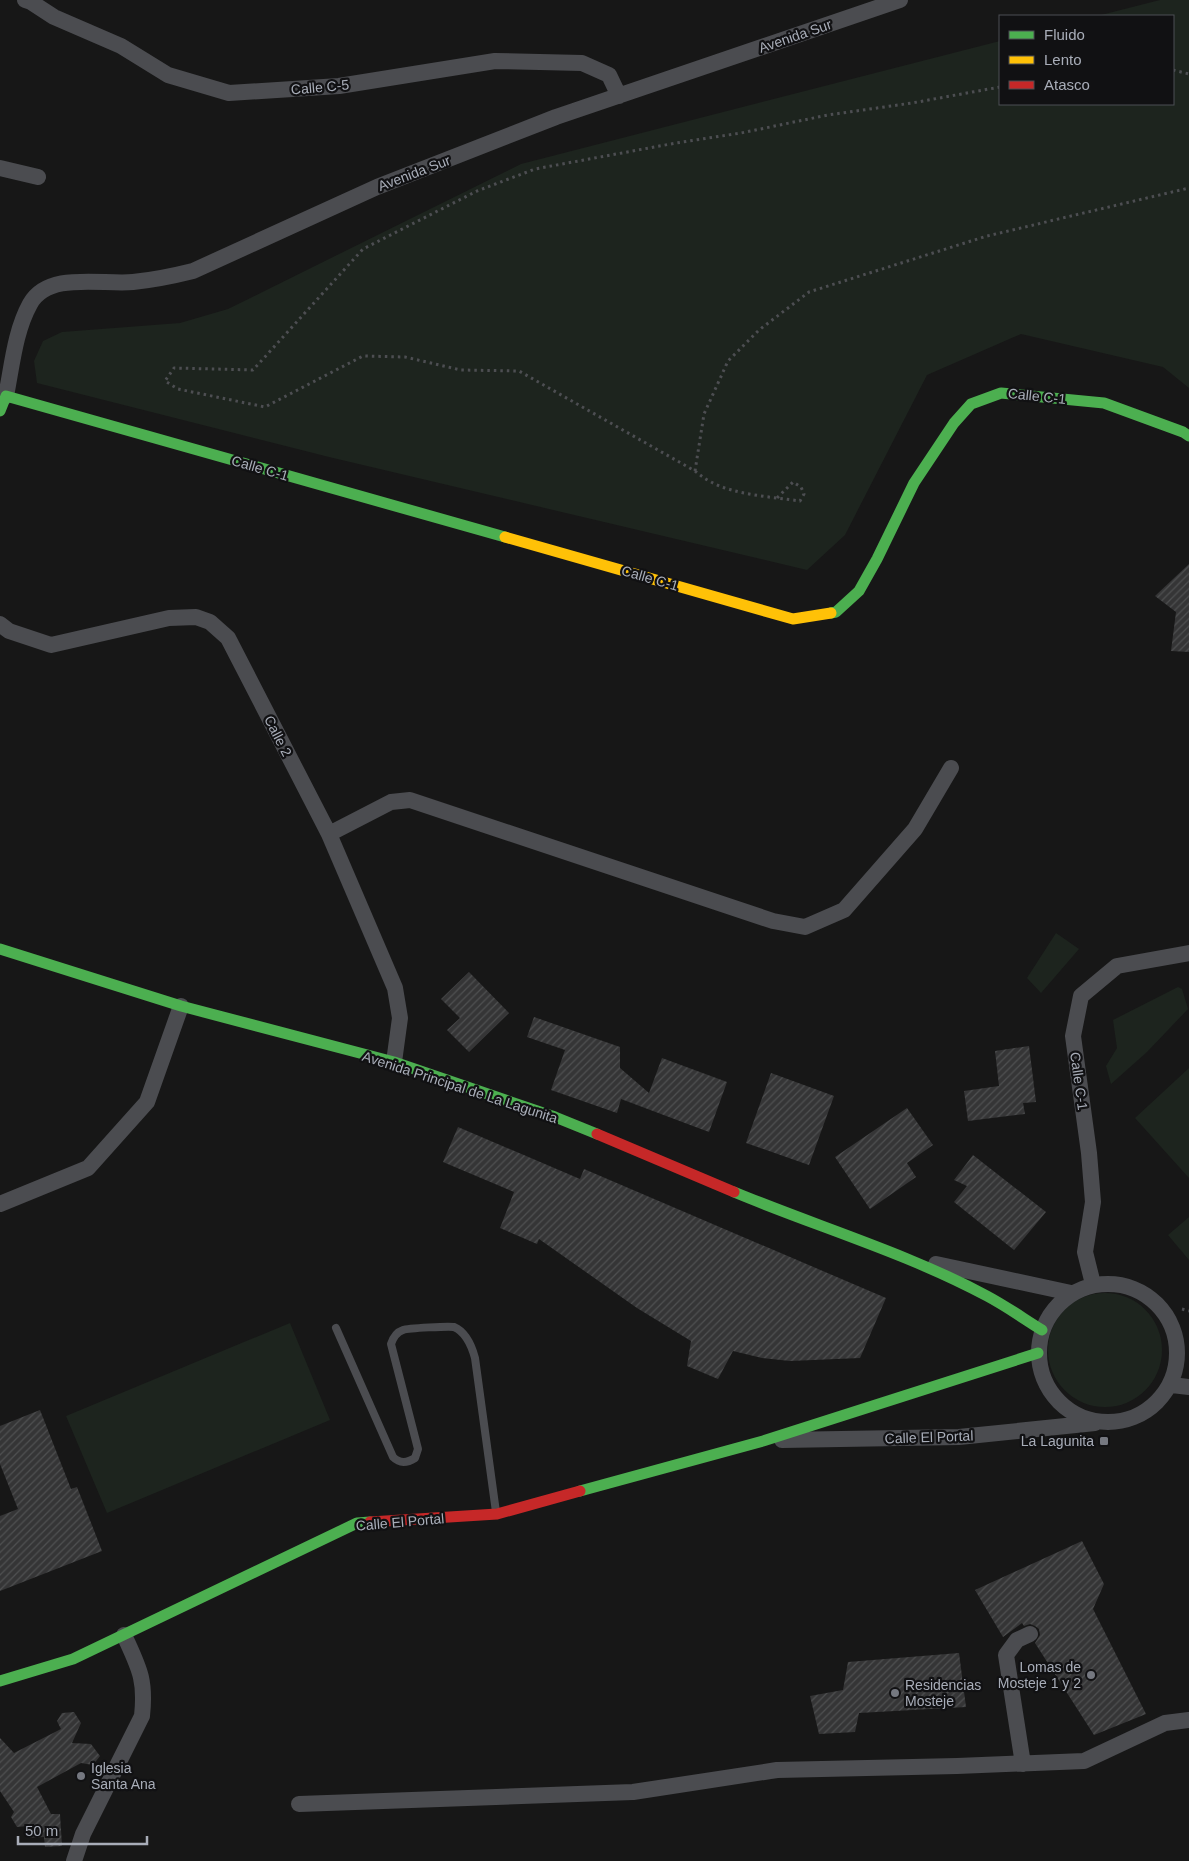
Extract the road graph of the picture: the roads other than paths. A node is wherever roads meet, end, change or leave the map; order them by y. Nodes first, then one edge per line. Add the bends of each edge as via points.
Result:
1 (25, 0) edge
2 (900, 0) edge
3 (48, 5) edge
4 (619, 96) junction
5 (0, 168) edge
6 (38, 177) dead end
7 (2, 400) edge
8 (1189, 436) edge
9 (0, 624) edge
10 (951, 768) dead end
11 (329, 834) junction
12 (0, 949) edge
13 (1189, 953) edge
14 (181, 1006) junction
15 (394, 1062) junction
16 (0, 1204) edge
17 (909, 1259) junction
18 (1093, 1284) junction
19 (1071, 1294) junction
20 (336, 1328) dead end
21 (1042, 1330) junction
22 (1182, 1332) edge
23 (1038, 1352) junction
24 (1172, 1385) junction
25 (1189, 1387) edge
26 (1095, 1422) junction
27 (763, 1441) junction
28 (497, 1514) junction
29 (1030, 1634) dead end
30 (124, 1635) junction
31 (0, 1681) edge
32 (1189, 1720) edge
33 (1023, 1764) junction
34 (299, 1804) dead end
35 (74, 1861) edge

1 - 3 street, Calle C-5
2 - 4 street, Avenida Sur
3 - 4 street, Calle C-5 via 54,17 121,46 168,75 229,93 339,86 495,60 582,63 609,75
4 - 7 street, Avenida Sur via 556,117 377,187 193,271 131,282 68,282 39,292 21,324
5 - 6 street
7 - 8 street, Calle C-1 via 793,619 836,612 858,591 914,483 954,423 971,404 1001,393 1104,403
9 - 11 street, Calle 2 via 9,631 51,645 169,618 196,617 210,622 228,638
10 - 11 street via 915,829 844,910 805,927 773,921 410,800 391,802
11 - 15 street, Calle 2 via 395,988 400,1018
12 - 14 street, Avenida Principal de La Lagunita
13 - 18 street, Calle C-1 via 1117,966 1081,996 1073,1036 1093,1202 1085,1252
14 - 15 street, Avenida Principal de La Lagunita
14 - 16 street via 147,1102 88,1168
15 - 17 street, Avenida Principal de La Lagunita via 555,1117
17 - 19 street, Avenida Principal de La Lagunita
17 - 21 street, Avenida Principal de La Lagunita via 988,1296
18 - 19 street
18 - 22 street via 1127,1286 1156,1302
19 - 21 street via 1053,1309
20 - 28 lane via 393,1457 403,1462 415,1458 418,1449 390,1344 402,1330 453,1327 462,1334 471,1345 475,1358
21 - 23 street
22 - 24 street
23 - 26 street via 1045,1384 1060,1403 1065,1409
23 - 27 street, Calle El Portal
24 - 25 street
24 - 26 street via 1159,1403 1141,1416 1120,1423
26 - 27 street, Calle El Portal via 960,1437
27 - 28 street, Calle El Portal
28 - 30 street, Calle El Portal via 357,1523
29 - 33 street via 1017,1640 1006,1655
30 - 31 street, Calle El Portal via 73,1659
30 - 35 street via 141,1674 142,1716 83,1834
32 - 33 street via 1166,1722 1084,1761
33 - 34 street via 777,1770 633,1792

